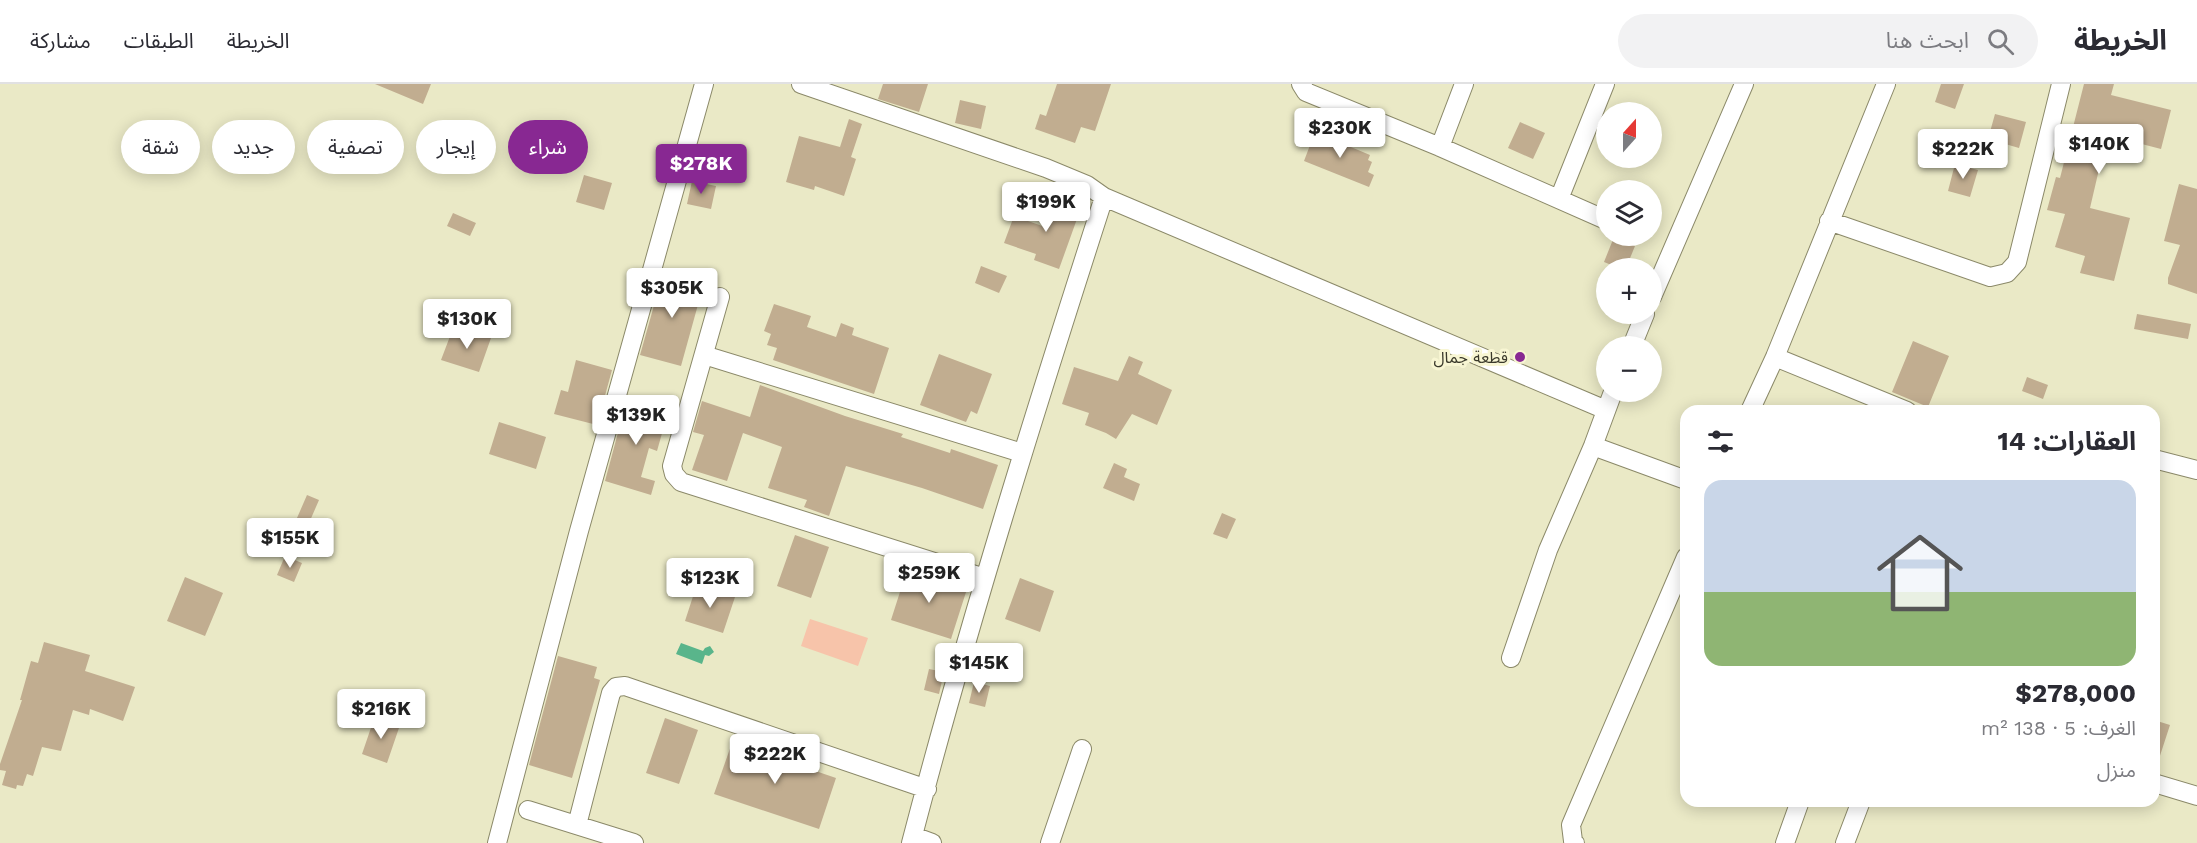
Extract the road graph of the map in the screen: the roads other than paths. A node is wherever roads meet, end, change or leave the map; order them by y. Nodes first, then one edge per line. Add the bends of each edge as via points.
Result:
1 (704, 84) edge
2 (801, 84) edge
3 (1301, 84) edge
4 (1464, 84) edge
5 (1605, 84) edge
6 (1744, 84) edge
7 (1886, 84) edge
8 (2061, 84) edge
9 (1440, 147) junction
10 (1104, 197) junction
11 (1559, 199) junction
12 (1596, 216) edge
13 (1829, 221) junction
14 (1662, 274) edge
15 (720, 297) dead end
16 (704, 355) junction
17 (1774, 357) junction
18 (1609, 402) edge
19 (1753, 405) edge
20 (1892, 405) edge
21 (1606, 410) junction
22 (1593, 446) junction
23 (1022, 453) junction
24 (2160, 461) edge
25 (2197, 470) edge
26 (1680, 478) edge
27 (1680, 571) edge
28 (985, 578) junction
29 (1511, 658) dead end
30 (1082, 748) dead end
31 (2160, 785) edge
32 (927, 789) junction
33 (2197, 796) edge
34 (1798, 807) edge
35 (1859, 807) edge
36 (528, 810) dead end
37 (577, 825) junction
38 (912, 839) edge
39 (497, 843) edge
40 (634, 843) edge
41 (932, 843) edge
42 (1050, 843) edge
43 (1575, 843) edge
44 (1785, 843) edge
45 (1845, 843) edge

1 - 39 street
2 - 10 street via 1046,168 1087,185
3 - 9 street via 1306,92
4 - 9 street
5 - 11 street
6 - 14 street
7 - 13 street
8 - 13 street via 2017,262 2007,273 1990,277
9 - 11 street
10 - 21 street
10 - 23 street
11 - 12 street
13 - 17 street
15 - 16 street
16 - 23 street
16 - 28 street via 672,466 681,482
17 - 19 street
17 - 20 street
18 - 21 street
21 - 22 street
22 - 26 street
22 - 29 street via 1548,550
23 - 28 street
24 - 25 street
27 - 43 street via 1571,825
28 - 32 street
30 - 42 street
31 - 33 street
32 - 37 street via 625,686 616,687 611,693
32 - 38 street
34 - 44 street
35 - 45 street
36 - 37 street
37 - 40 street
38 - 41 street

